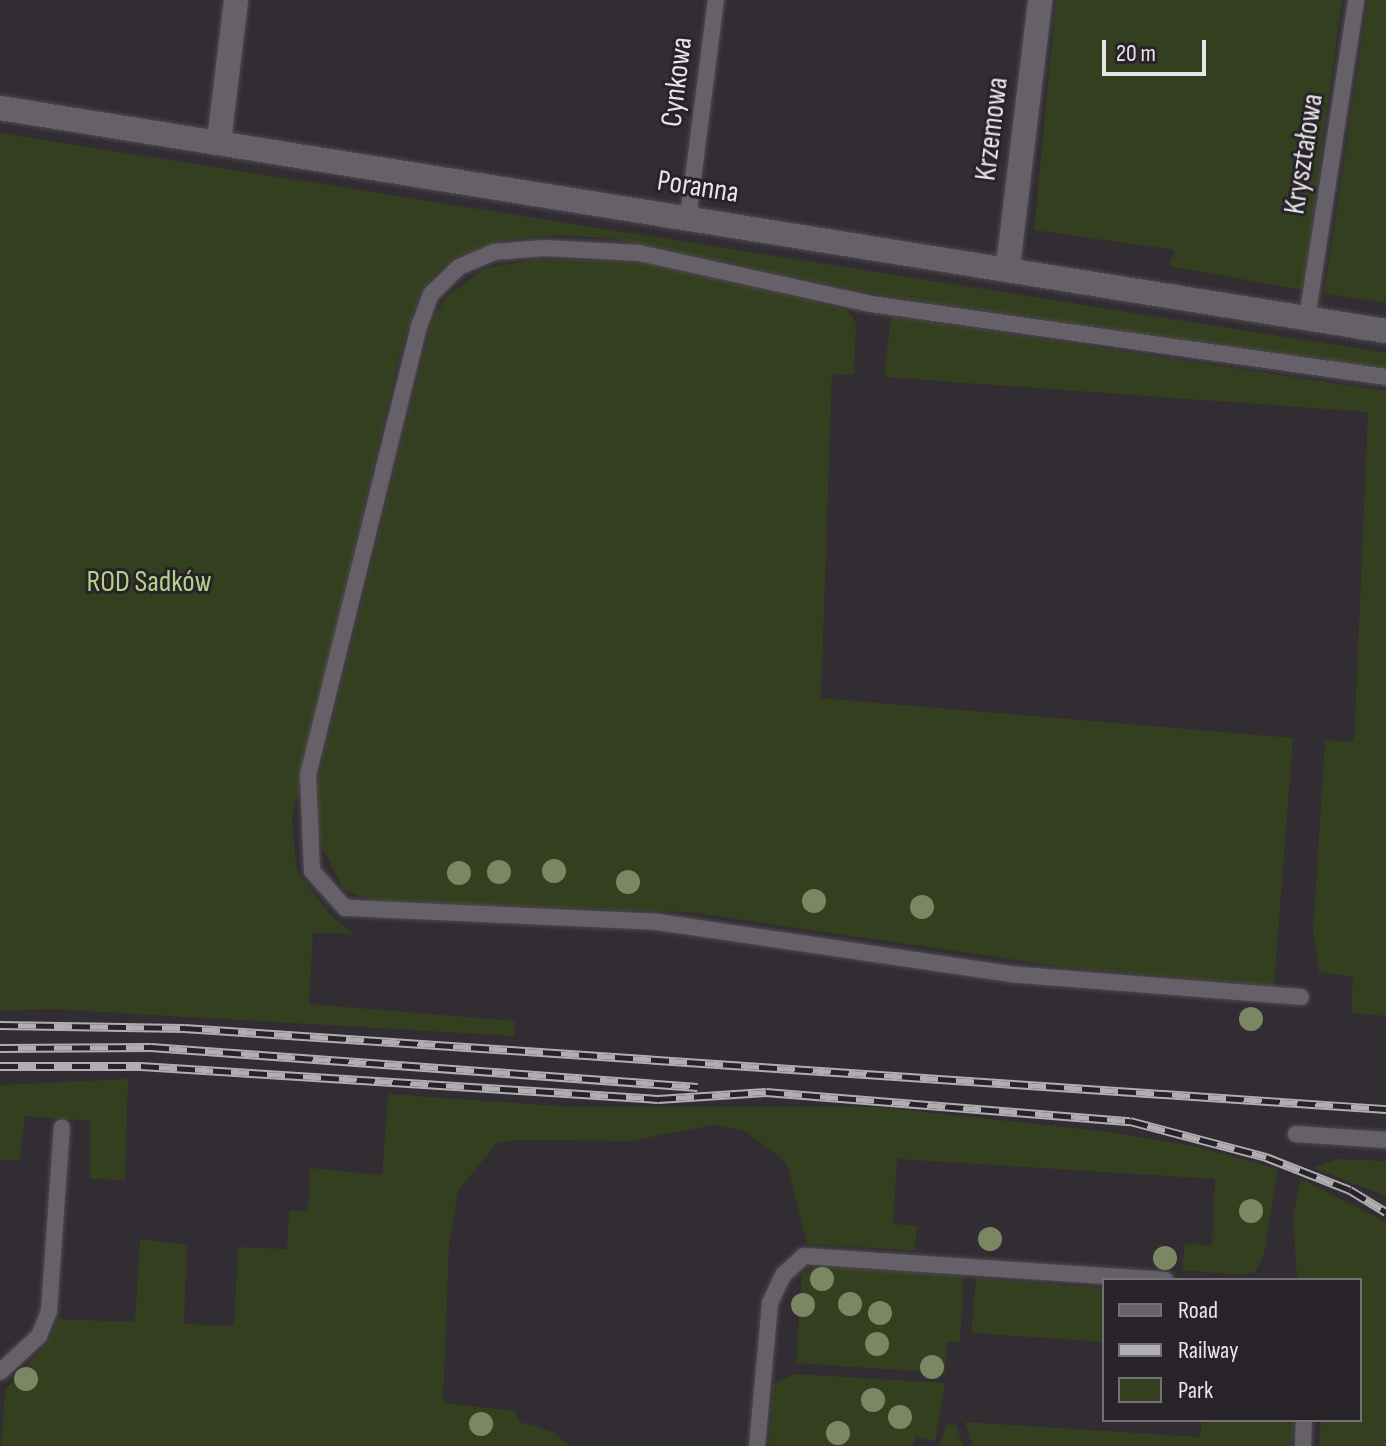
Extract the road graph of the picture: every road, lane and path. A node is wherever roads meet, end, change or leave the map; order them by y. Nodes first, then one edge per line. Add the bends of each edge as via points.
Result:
1 (236, 0) edge
2 (716, 0) edge
3 (1040, 0) edge
4 (1356, 0) edge
5 (0, 108) edge
6 (219, 141) junction
7 (688, 218) junction
8 (1008, 266) junction
9 (1307, 318) junction
10 (1386, 331) edge
11 (1386, 377) edge
12 (1301, 997) dead end
13 (62, 1127) dead end
14 (1296, 1134) dead end
15 (1386, 1140) edge
16 (1135, 1278) edge
17 (0, 1372) edge
18 (1304, 1422) edge
19 (757, 1446) edge
20 (1303, 1446) edge

1 - 6 street
2 - 7 lane, Cynkowa
3 - 8 street, Krzemowa
4 - 9 lane, Kryształowa
5 - 6 street, Poranna
6 - 7 street, Poranna
7 - 8 street, Poranna
8 - 9 street, Poranna
9 - 10 street, Poranna
11 - 12 lane via 871,304 639,253 544,248 494,252 459,267 431,294 420,324 308,775 312,871 345,908 659,922 1010,974
13 - 17 lane via 49,1311 39,1336
14 - 15 lane
16 - 19 lane via 804,1256 783,1275 770,1303
18 - 20 lane

